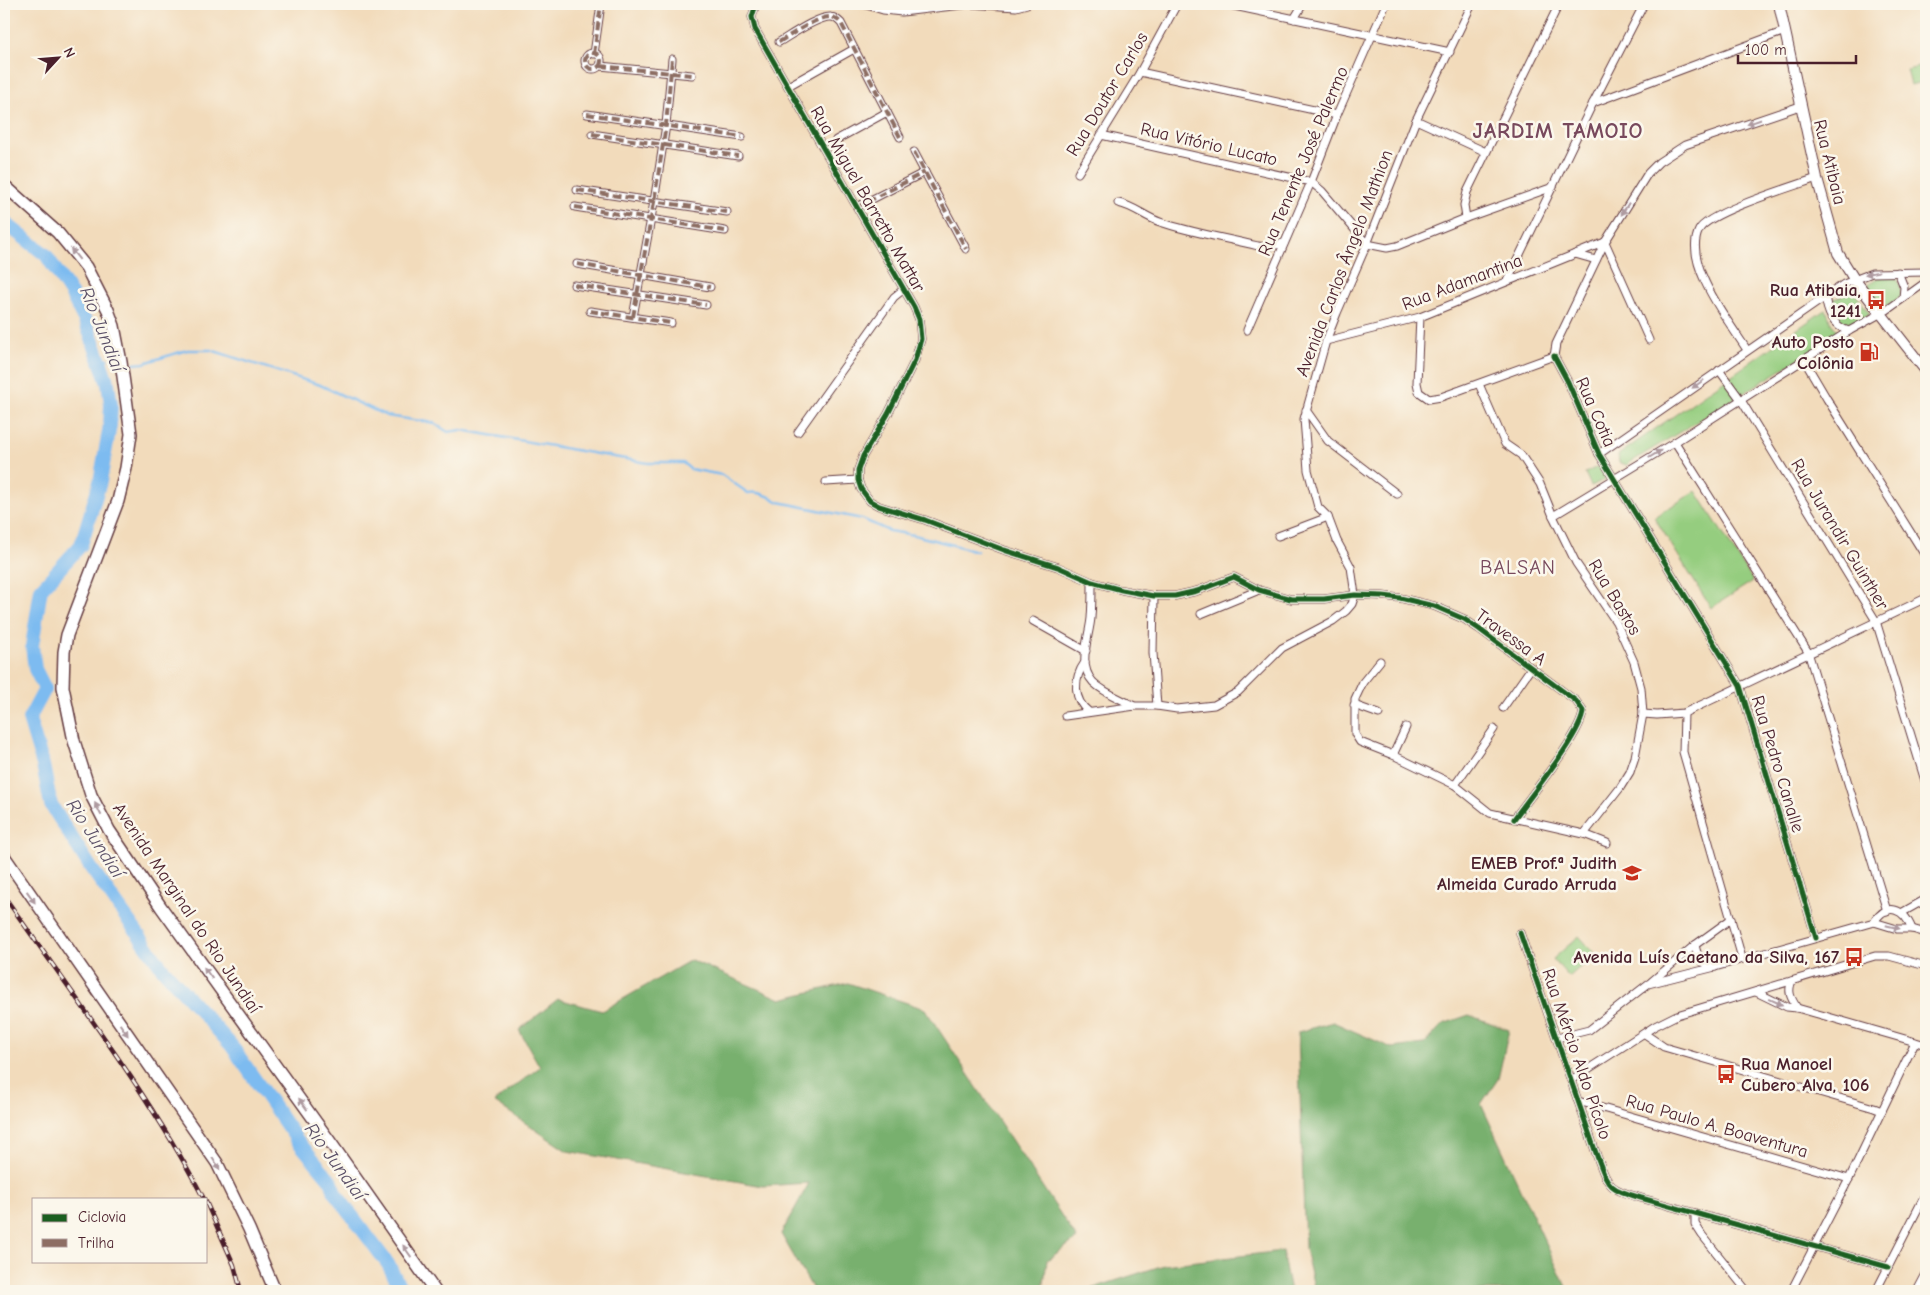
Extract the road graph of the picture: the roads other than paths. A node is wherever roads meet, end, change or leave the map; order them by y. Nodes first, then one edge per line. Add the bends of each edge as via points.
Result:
1 (601, 4) edge
2 (756, 4) edge
3 (863, 4) edge
4 (1027, 4) edge
5 (1177, 4) edge
6 (1225, 4) edge
7 (1303, 4) edge
8 (1386, 4) edge
9 (1472, 4) edge
10 (1559, 4) edge
11 (1651, 4) edge
12 (1779, 4) edge
13 (1643, 5) edge
14 (1294, 19) junction
15 (1785, 31) junction
16 (1372, 36) junction
17 (779, 42) dead end
18 (854, 49) junction
19 (1450, 52) junction
20 (594, 54) junction
21 (672, 59) dead end
22 (600, 66) junction
23 (1140, 72) junction
24 (671, 73) junction
25 (692, 75) dead end
26 (788, 86) junction
27 (1593, 104) junction
28 (1800, 106) junction
29 (887, 112) junction
30 (587, 114) dead end
31 (1338, 115) junction
32 (1416, 120) junction
33 (666, 125) junction
34 (592, 134) dead end
35 (1101, 135) junction
36 (742, 137) dead end
37 (900, 137) dead end
38 (836, 140) dead end
39 (663, 144) junction
40 (914, 152) dead end
41 (1486, 152) junction
42 (738, 156) dead end
43 (925, 172) junction
44 (1078, 173) dead end
45 (1816, 178) junction
46 (1311, 182) junction
47 (4, 185) edge
48 (1552, 187) junction
49 (577, 190) dead end
50 (654, 202) junction
51 (1118, 203) dead end
52 (575, 207) dead end
53 (857, 207) junction
54 (727, 212) dead end
55 (1466, 218) junction
56 (651, 220) junction
57 (725, 232) dead end
58 (1605, 242) junction
59 (1284, 243) junction
60 (1367, 244) junction
61 (966, 249) dead end
62 (1575, 254) junction
63 (1596, 260) junction
64 (577, 264) dead end
65 (1898, 272) junction
66 (1926, 272) edge
67 (641, 275) junction
68 (1854, 279) junction
69 (1507, 281) junction
70 (1926, 282) edge
71 (574, 285) dead end
72 (710, 286) dead end
73 (904, 289) junction
74 (638, 295) junction
75 (1826, 296) junction
76 (1903, 298) junction
77 (706, 305) dead end
78 (590, 311) dead end
79 (1882, 314) junction
80 (1420, 317) junction
81 (633, 318) junction
82 (671, 323) dead end
83 (1247, 330) dead end
84 (1849, 331) junction
85 (1649, 340) dead end
86 (1326, 341) junction
87 (1747, 350) junction
88 (1554, 356) junction
89 (1804, 360) junction
90 (1719, 370) junction
91 (1926, 371) edge
92 (1480, 384) junction
93 (1741, 400) junction
94 (1306, 410) junction
95 (798, 432) dead end
96 (1675, 442) junction
97 (1599, 454) junction
98 (858, 480) junction
99 (1614, 480) junction
100 (826, 482) dead end
101 (1397, 494) dead end
102 (1553, 516) junction
103 (1328, 517) junction
104 (1278, 536) dead end
105 (1926, 557) edge
106 (1092, 582) junction
107 (1259, 590) junction
108 (1355, 595) junction
109 (1154, 596) junction
110 (1926, 598) edge
111 (1201, 614) dead end
112 (1876, 620) junction
113 (1033, 621) dead end
114 (1086, 651) junction
115 (1808, 652) junction
116 (1380, 661) dead end
117 (1085, 662) junction
118 (1530, 668) junction
119 (1740, 686) junction
120 (1354, 705) junction
121 (1135, 706) junction
122 (1157, 706) junction
123 (1503, 708) dead end
124 (1089, 712) junction
125 (1684, 713) junction
126 (1379, 714) dead end
127 (1643, 714) junction
128 (1065, 716) dead end
129 (1406, 727) dead end
130 (1494, 729) dead end
131 (1393, 755) junction
132 (1926, 784) edge
133 (1455, 785) junction
134 (1514, 819) junction
135 (1584, 834) junction
136 (1607, 843) dead end
137 (4, 856) edge
138 (1926, 899) edge
139 (1887, 911) junction
140 (1903, 912) junction
141 (1731, 919) junction
142 (1874, 922) junction
143 (1912, 929) junction
144 (1520, 933) dead end
145 (1926, 933) edge
146 (1816, 938) junction
147 (1695, 945) junction
148 (1742, 958) junction
149 (1926, 966) edge
150 (1715, 967) junction
151 (1792, 981) junction
152 (1648, 984) junction
153 (1756, 992) junction
154 (1797, 1008) junction
155 (1645, 1034) junction
156 (1557, 1038) junction
157 (1915, 1042) junction
158 (1926, 1045) edge
159 (1571, 1080) junction
160 (1578, 1101) junction
161 (1882, 1111) junction
162 (1849, 1179) junction
163 (1926, 1193) edge
164 (1695, 1213) junction
165 (1813, 1247) junction
166 (1888, 1267) junction
167 (1926, 1274) edge
168 (275, 1291) edge
169 (435, 1291) edge
170 (1746, 1291) edge
171 (1792, 1291) edge
172 (1876, 1291) edge
173 (1917, 1291) edge

1 - 20 street
2 - 26 street, Rua Miguel Barretto Mattar via 752,17 755,29
3 - 4 street via 902,12 970,4 1016,7
5 - 23 street, Rua Doutor Carlos
6 - 14 street
7 - 14 street
8 - 16 street, Rua Tenente José Palermo
9 - 19 street, Avenida Carlos Ângelo Mathion
10 - 41 street
11 - 13 street
12 - 15 main road, Rua Atibaia
13 - 27 street
14 - 16 street
15 - 27 street
15 - 28 main road, Rua Atibaia
16 - 19 street
16 - 31 street, Rua Tenente José Palermo
17 - 18 street via 821,19 833,17 841,23
18 - 26 street
18 - 29 street
19 - 32 street, Avenida Carlos Ângelo Mathion
20 - 22 street via 600,58
20 - 22 street via 587,55 585,65 591,70
21 - 24 street
22 - 24 street
23 - 31 street
23 - 35 street, Rua Doutor Carlos
24 - 25 street
24 - 33 street
26 - 53 street, Rua Miguel Barretto Mattar
27 - 48 street
28 - 45 main road, Rua Atibaia
28 -> 58 street via 1685,145 1669,154 1648,173
29 - 37 street
29 - 38 street
30 - 33 street
31 - 46 street, Rua Tenente José Palermo
32 - 41 street
32 - 60 street, Avenida Carlos Ângelo Mathion
33 - 36 street
33 - 39 street
34 - 39 street
35 - 44 street, Rua Doutor Carlos
35 - 46 street, Rua Vitório Lucato
39 - 42 street
39 - 50 street
40 - 43 street
41 - 55 street via 1467,192
43 - 53 street
43 - 61 street
45 - 68 main road, Rua Atibaia via 1838,253
45 - 87 street via 1717,215 1699,229 1695,243 1706,284
46 - 59 street, Rua Tenente José Palermo
46 - 60 street
169 -> 47 main road, Avenida Marginal do Rio Jundiaí via 161,907 109,830 91,795 74,741 63,688 64,652 74,615 118,501 126,468 132,434 123,370 114,326 102,294 90,274 58,233
48 - 55 street
48 - 69 street
49 - 50 street
50 - 54 street
50 - 56 street
51 - 59 street via 1130,205 1153,220 1172,226 1258,246
52 - 56 street
53 - 73 street, Rua Miguel Barretto Mattar
55 - 60 street via 1397,246 1381,248
56 - 57 street
56 - 67 street
58 - 62 street, Rua Adamantina
58 - 63 street
58 - 85 street
59 - 83 street, Rua Tenente José Palermo
60 - 86 street, Avenida Carlos Ângelo Mathion
62 - 63 street
62 - 69 street, Rua Adamantina
63 - 88 street via 1556,344
64 - 67 street
65 - 66 street
65 -> 68 street via 1872,273
65 - 76 street via 1904,287
67 - 72 street
67 - 74 street
68 - 75 street
68 - 79 main road, Rua Atibaia
69 - 80 street, Rua Adamantina
70 - 76 street
71 - 74 street
73 - 95 street via 894,297
73 - 98 street, Rua Miguel Barretto Mattar via 919,320 919,349 863,456
74 - 77 street
74 - 81 street
75 - 84 street via 1832,319 1841,329
75 - 87 street
76 - 79 street
78 - 81 street
79 - 84 street
79 - 91 main road, Rua Atibaia
80 - 86 street, Rua Adamantina
80 - 92 street via 1417,383 1422,395 1429,399 1441,397
81 - 82 street
84 - 89 street
86 - 94 street, Avenida Carlos Ângelo Mathion
87 - 90 street
88 - 92 street
88 - 97 street, Rua Cotia
89 - 93 street
89 - 105 street
90 - 93 street, Rua Jurandir Guinther
90 -> 97 street
92 - 102 street, Rua Bastos via 1505,444 1525,460 1540,484
93 - 96 street
93 - 112 street, Rua Jurandir Guinther
94 - 101 street via 1328,441
94 - 103 street, Avenida Carlos Ângelo Mathion via 1304,434 1308,470 1318,507
99 -> 96 street
96 - 115 street
97 - 99 street, Rua Cotia
98 - 100 street
98 - 106 street, Travessa A via 865,496 879,506 1058,566
99 - 102 street
99 - 119 street, Rua Pedro Canalle
102 - 127 street, Rua Bastos via 1576,563 1626,641 1638,675
103 - 104 street
103 - 108 street, Avenida Carlos Ângelo Mathion via 1351,567
106 - 109 street, Travessa A
106 - 114 street
107 - 108 street, Travessa A via 1306,600
107 - 109 street, Travessa A via 1234,577 1185,595
107 - 111 street
108 - 118 street, Travessa A via 1400,598 1451,613
108 - 122 street via 1346,611 1282,648 1249,682 1228,698 1197,708
109 - 122 street
110 - 112 street
112 - 115 street
112 - 132 street, Rua Jurandir Guinther
113 - 114 street
114 - 117 street
115 - 119 street
115 - 139 street
116 - 120 street via 1363,682
117 - 121 street via 1094,683
117 - 124 street via 1080,668 1076,690 1078,700
118 - 123 street
118 - 134 street, Travessa A via 1576,701 1583,716 1564,750
119 - 125 street
119 - 146 street, Rua Pedro Canalle
120 - 126 street
120 - 131 street via 1356,738
121 - 122 street
121 - 124 street
124 - 128 street
125 - 127 street
125 - 141 street via 1683,752
127 - 135 street, Rua Bastos via 1630,772
129 - 131 street
130 - 133 street
131 - 133 street
133 - 134 street via 1490,813
134 - 135 street
135 - 136 street
137 -> 168 main road via 217,1163
138 - 140 street
139 - 140 street
139 - 142 street
140 - 143 street
141 - 147 street
141 - 148 street
142 -> 143 street via 1897,929
142 - 146 street
143 - 145 street
144 - 156 street, Rua Mércio Aldo Pícolo
146 - 148 street
147 - 150 street via 1699,959
147 - 152 street
148 - 150 street
149 - 151 street via 1889,956 1875,956
150 - 152 street
151 - 153 street
151 - 154 street via 1789,993
152 - 156 street via 1588,1030
153 -> 154 street via 1787,1007
153 - 155 street via 1677,1015
154 - 157 street
155 - 159 street
155 - 161 street via 1664,1047
156 - 159 street, Rua Mércio Aldo Pícolo
157 - 158 street
157 - 161 street
159 - 160 street, Rua Mércio Aldo Pícolo
160 - 162 street, Rua Paulo A. Boaventura
160 - 164 street, Rua Mércio Aldo Pícolo via 1609,1184 1617,1190
161 - 162 street
162 - 165 street
163 - 166 street
164 - 165 street
164 - 170 street via 1702,1235
165 - 166 street
165 - 171 street
166 - 172 street
167 - 173 street

